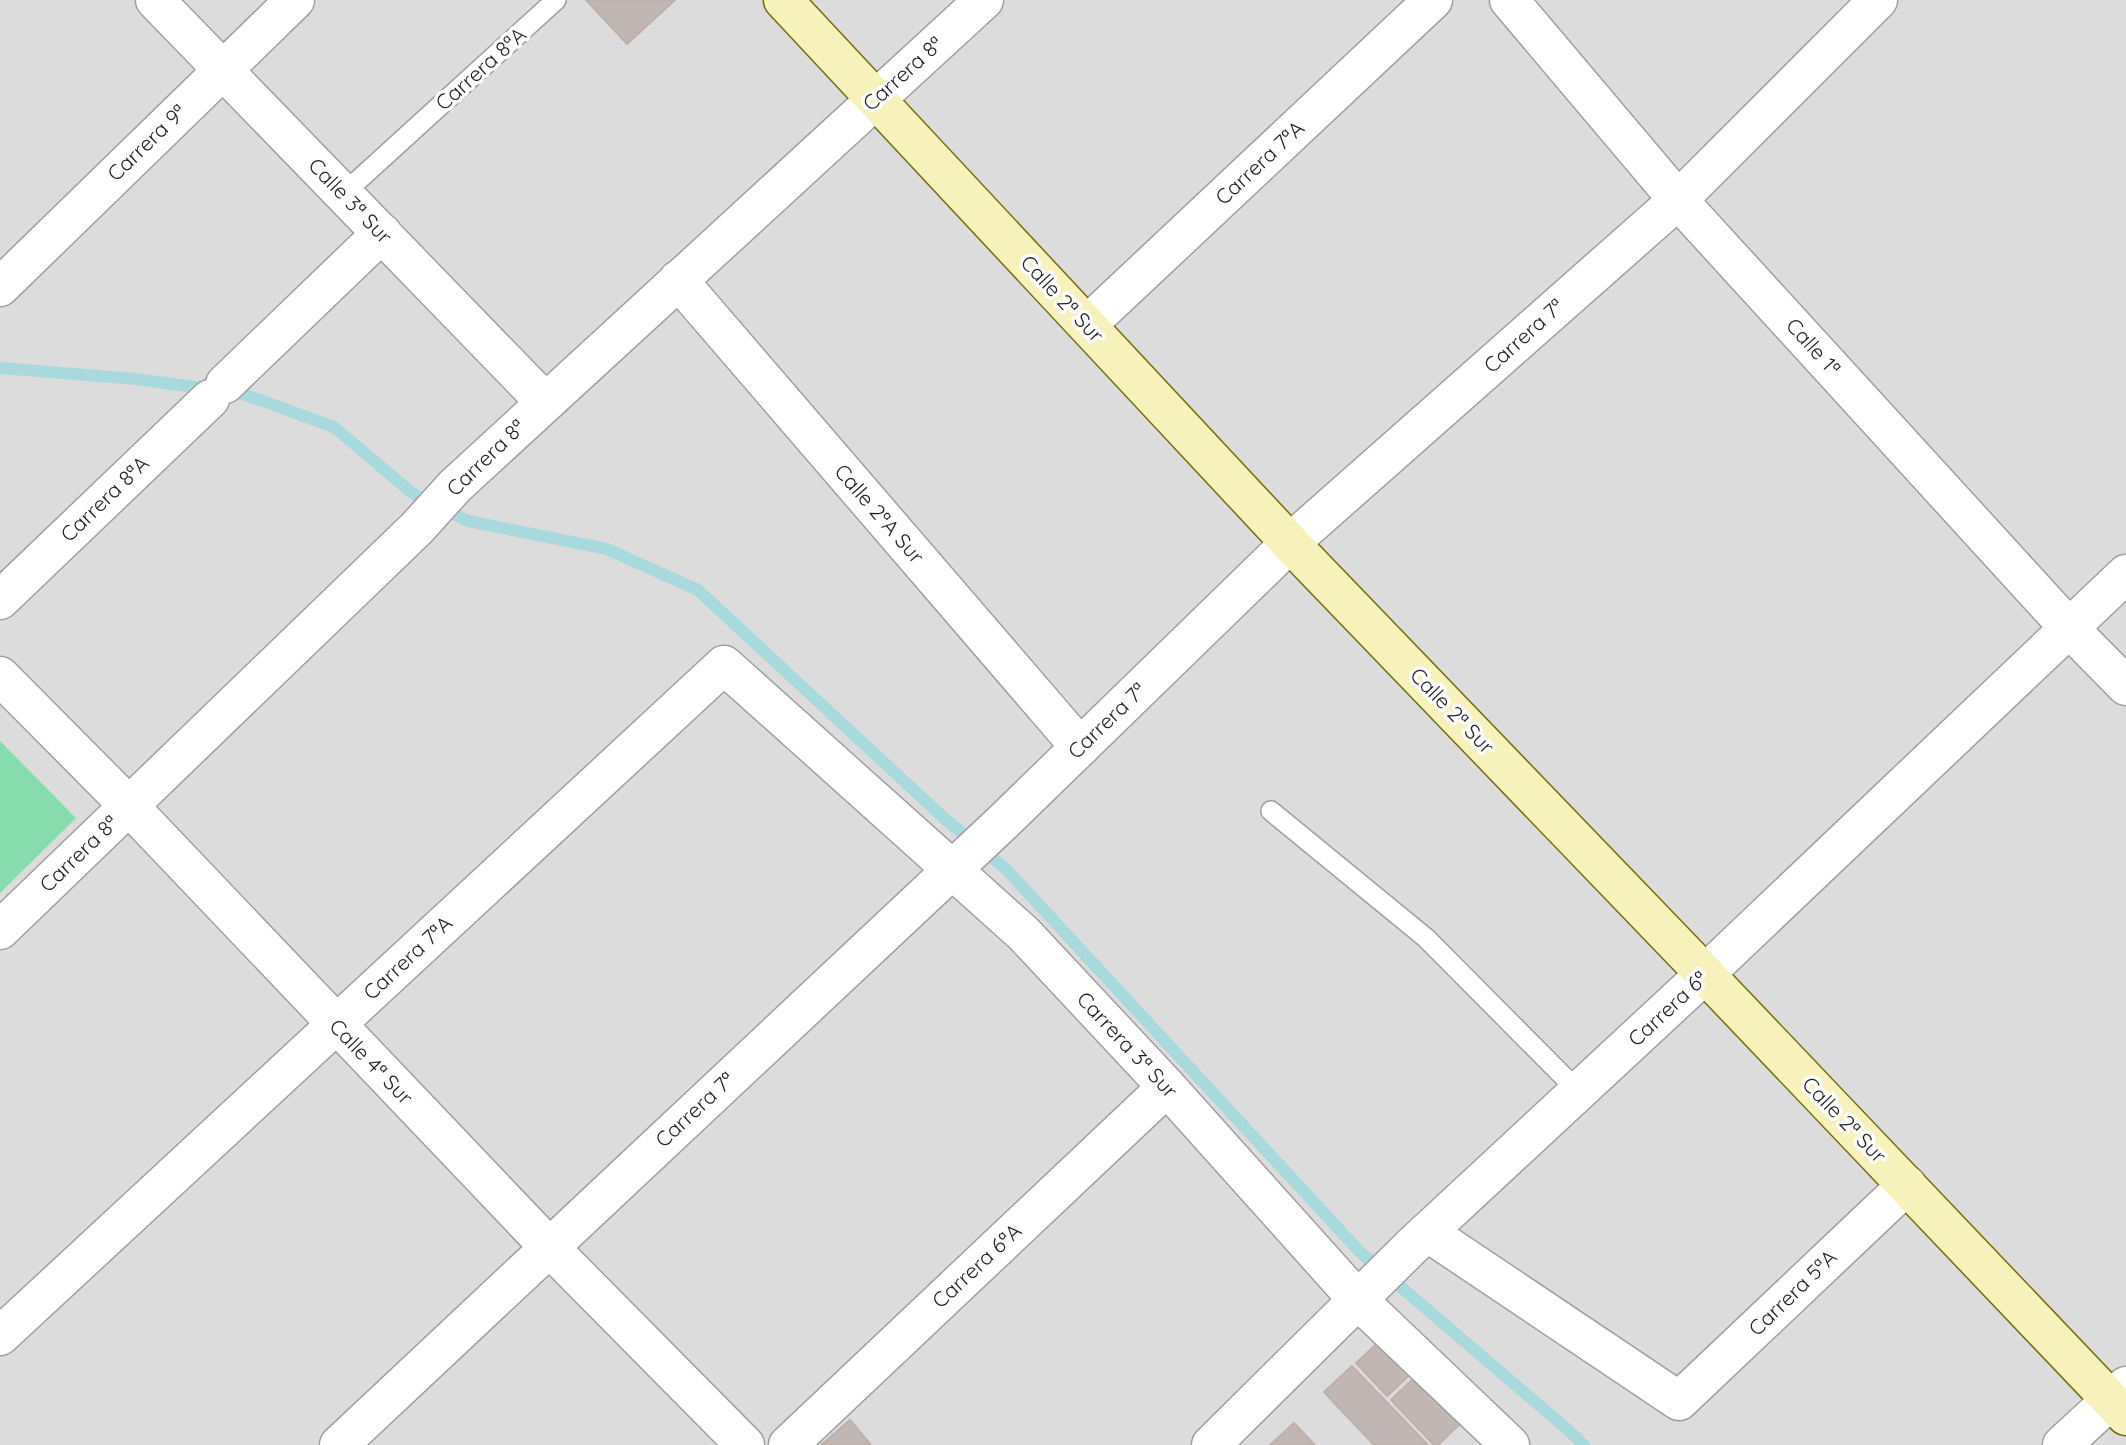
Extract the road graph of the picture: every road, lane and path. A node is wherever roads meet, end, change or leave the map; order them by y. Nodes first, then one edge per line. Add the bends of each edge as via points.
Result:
1 (155, 0) edge
2 (295, 0) edge
3 (556, 0) edge
4 (783, 0) edge
5 (984, 0) edge
6 (1433, 0) edge
7 (1510, 0) edge
8 (1878, 0) edge
9 (222, 69) junction
10 (876, 98) junction
11 (343, 194) junction
12 (1678, 200) junction
13 (382, 233) junction
14 (678, 280) junction
15 (0, 287) edge
16 (1087, 325) junction
17 (545, 402) junction
18 (1290, 543) junction
19 (2126, 574) edge
20 (0, 600) edge
21 (2070, 629) junction
22 (724, 665) joint
23 (0, 676) edge
24 (2126, 686) edge
25 (1080, 747) junction
26 (129, 806) junction
27 (1271, 811) dead end
28 (957, 865) junction
29 (0, 930) edge
30 (1705, 974) junction
31 (336, 1025) junction
32 (1167, 1087) junction
33 (1578, 1092) junction
34 (1907, 1185) junction
35 (1419, 1239) junction
36 (549, 1247) junction
37 (1365, 1294) junction
38 (0, 1336) edge
39 (2121, 1401) edge
40 (339, 1445) edge
41 (745, 1445) edge
42 (788, 1445) edge
43 (1211, 1445) edge
44 (1510, 1445) edge
45 (2062, 1445) edge

1 - 9 street, Calle 3ª Sur
2 - 9 street, Carrera 9ª
3 - 11 lane, Carrera 8ªA
4 - 10 street, Calle 2ª Sur
5 - 10 street, Carrera 8ª
6 - 16 street, Carrera 7ªA
7 - 12 street, Calle 1ª
8 - 12 street, Carrera 7ª
9 - 11 street, Calle 3ª Sur
9 - 15 street, Carrera 9ª
10 - 14 street, Carrera 8ª
10 - 16 street, Calle 2ª Sur
11 - 13 street, Calle 3ª Sur
12 - 18 street, Carrera 7ª
12 - 21 street, Calle 1ª
13 - 17 street, Calle 3ª Sur
13 - 20 street, Carrera 8ªA
14 - 17 street, Carrera 8ª
14 - 25 street, Calle 2ªA Sur
16 - 18 street, Calle 2ª Sur
17 - 26 street, Carrera 8ª
18 - 25 street, Carrera 7ª
18 - 30 street, Calle 2ª Sur
19 - 21 street, Carrera 6ª
21 - 24 street, Calle 1ª
21 - 30 street, Carrera 6ª
22 - 28 street, Carrera 3ª Sur
22 - 31 street, Carrera 7ªA
23 - 26 street, Calle 4ª Sur
25 - 28 street, Carrera 7ª
26 - 29 street, Carrera 8ª
26 - 31 street, Calle 4ª Sur
27 - 33 lane via 1426,938
28 - 32 street, Carrera 3ª Sur
28 - 36 street, Carrera 7ª
30 - 33 street, Carrera 6ª
30 - 34 street, Calle 2ª Sur
31 - 36 street, Calle 4ª Sur
31 - 38 street, Carrera 7ªA
32 - 37 street, Carrera 3ª Sur
32 - 42 street, Carrera 6ªA
33 - 35 street, Carrera 6ª
34 - 35 street, Carrera 5ªA via 1679,1401
34 - 39 street, Calle 2ª Sur
35 - 37 street, Carrera 6ª
36 - 40 street, Carrera 7ª
36 - 41 street, Calle 4ª Sur
37 - 43 street, Carrera 6ª
37 - 44 street, Carrera 3ª Sur
39 - 45 street

